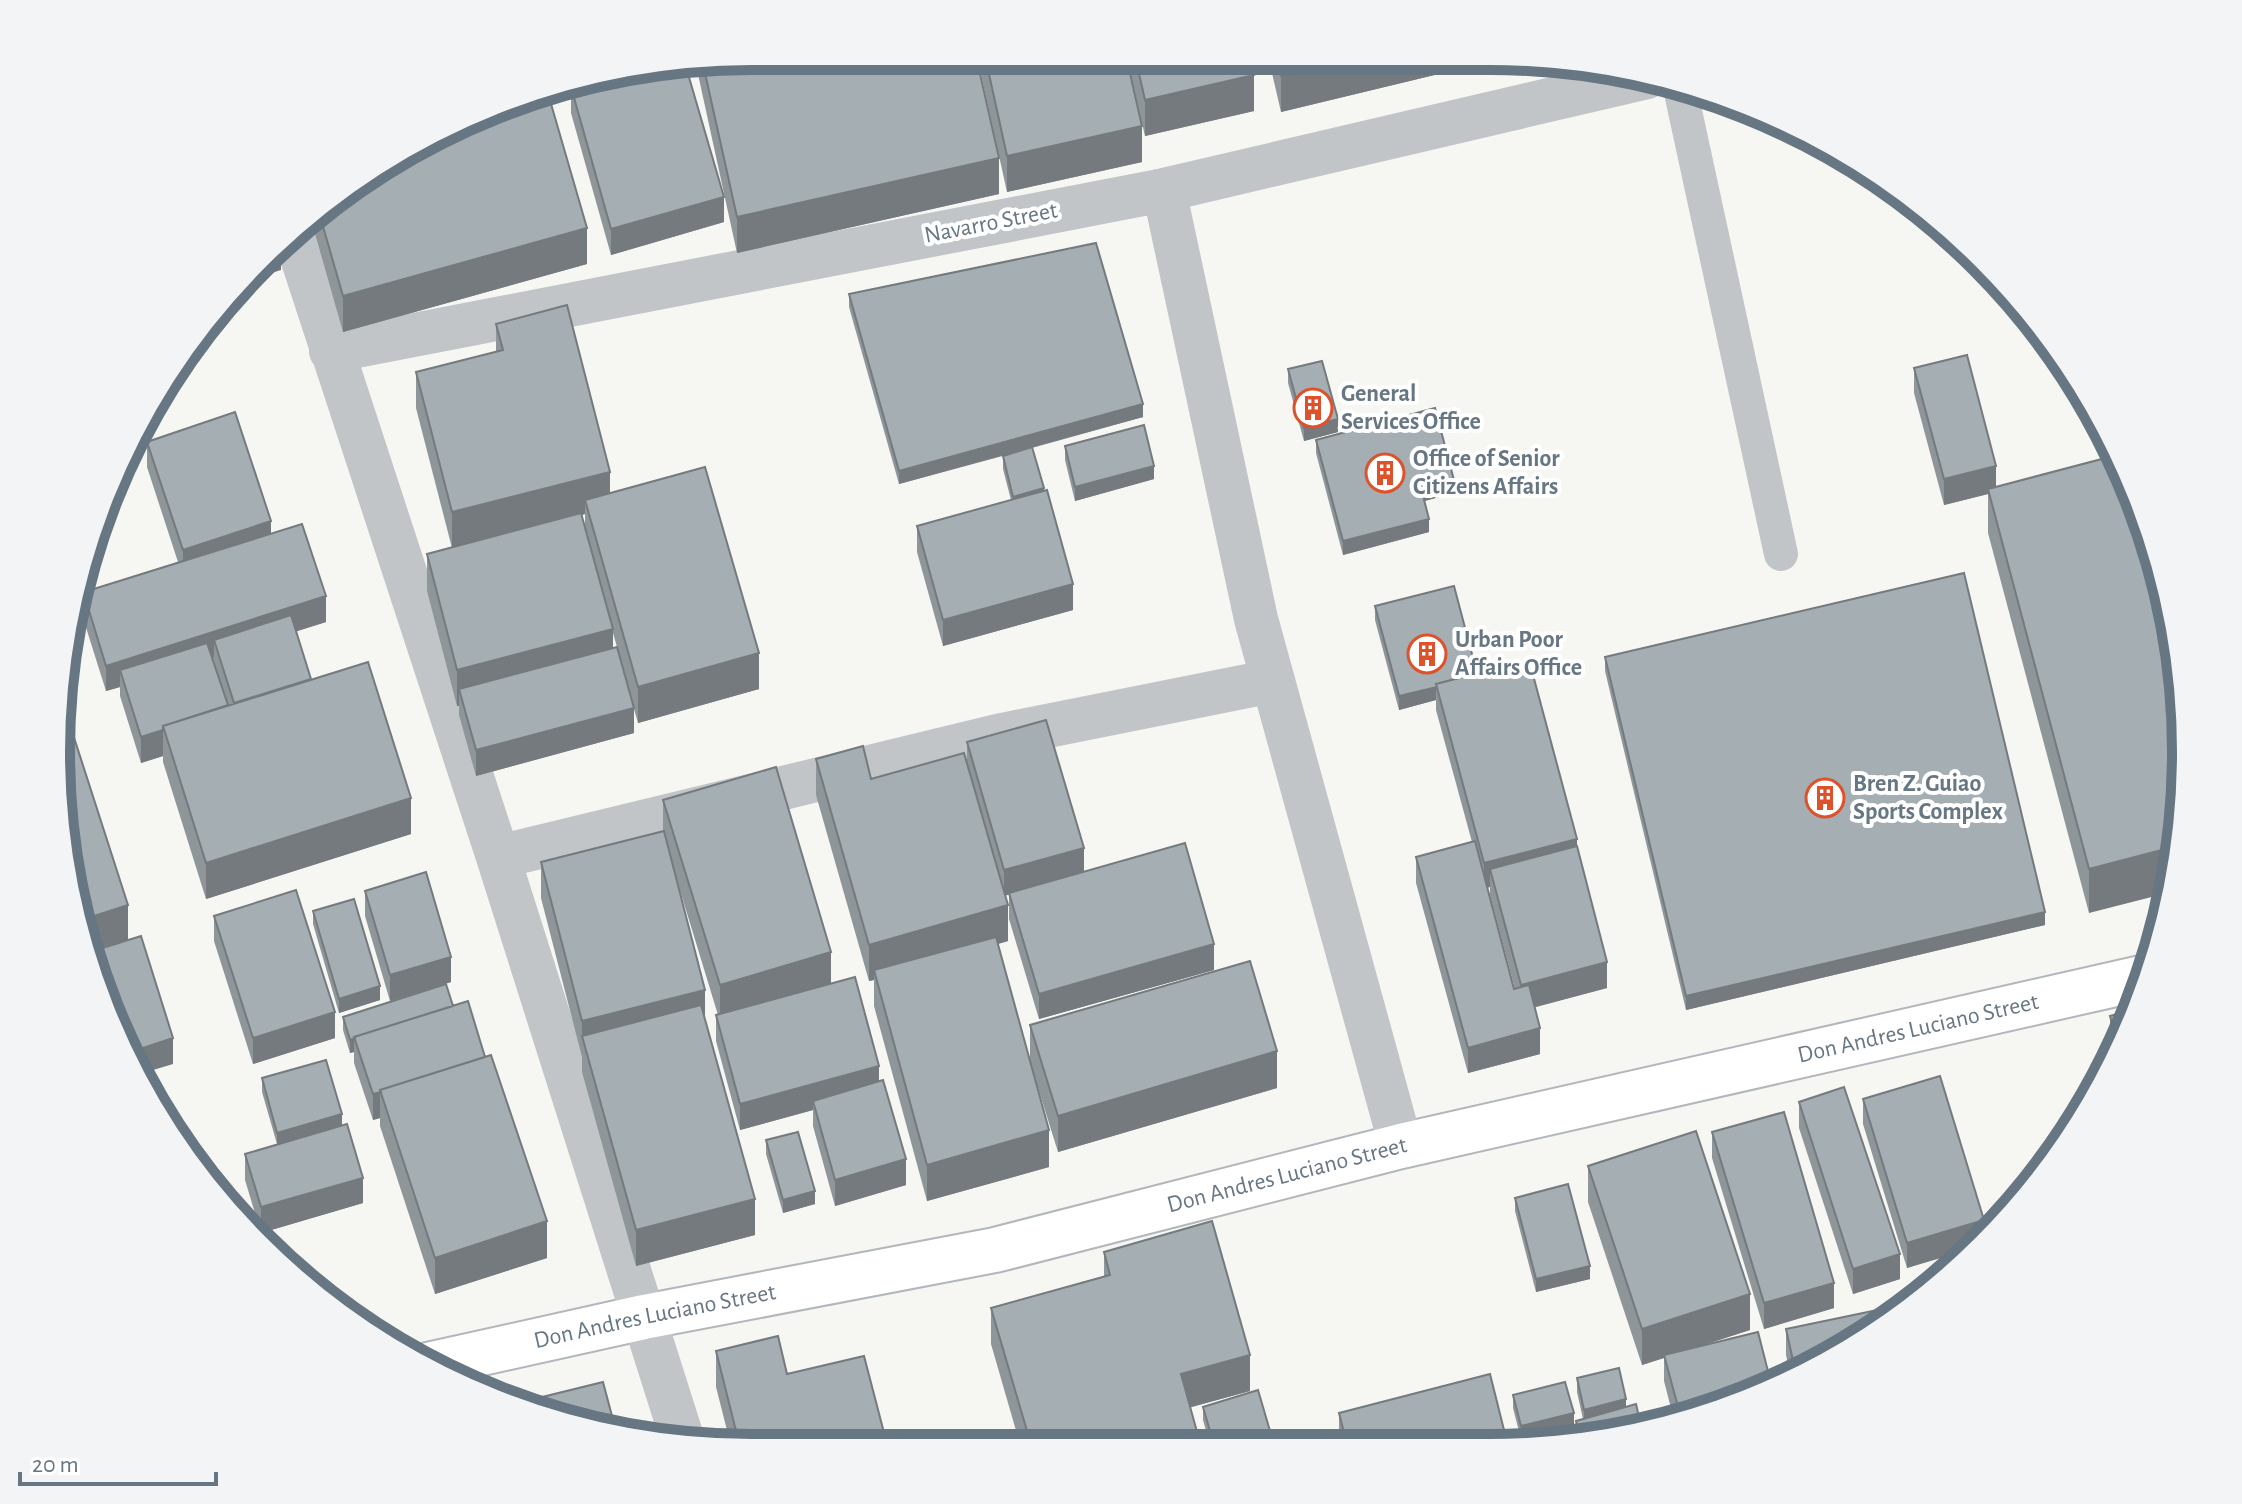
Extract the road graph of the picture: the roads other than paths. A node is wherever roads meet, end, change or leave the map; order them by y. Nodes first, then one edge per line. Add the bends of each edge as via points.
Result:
1 (1622, 83) edge
2 (1682, 98) edge
3 (1164, 190) junction
4 (297, 243) edge
5 (331, 351) junction
6 (1781, 554) dead end
7 (1272, 681) junction
8 (498, 857) junction
9 (2133, 980) edge
10 (1401, 1146) junction
11 (644, 1317) junction
12 (445, 1361) edge
13 (680, 1430) edge

1 - 3 street, Navarro Street
2 - 6 lane
3 - 5 street, Navarro Street
3 - 7 street
4 - 5 street
5 - 8 street
7 - 8 street via 1002,735
7 - 10 street
8 - 11 street
9 - 10 street, Don Andres Luciano Street
10 - 11 street, Don Andres Luciano Street via 995,1250
11 - 12 street, Don Andres Luciano Street
11 - 13 street

